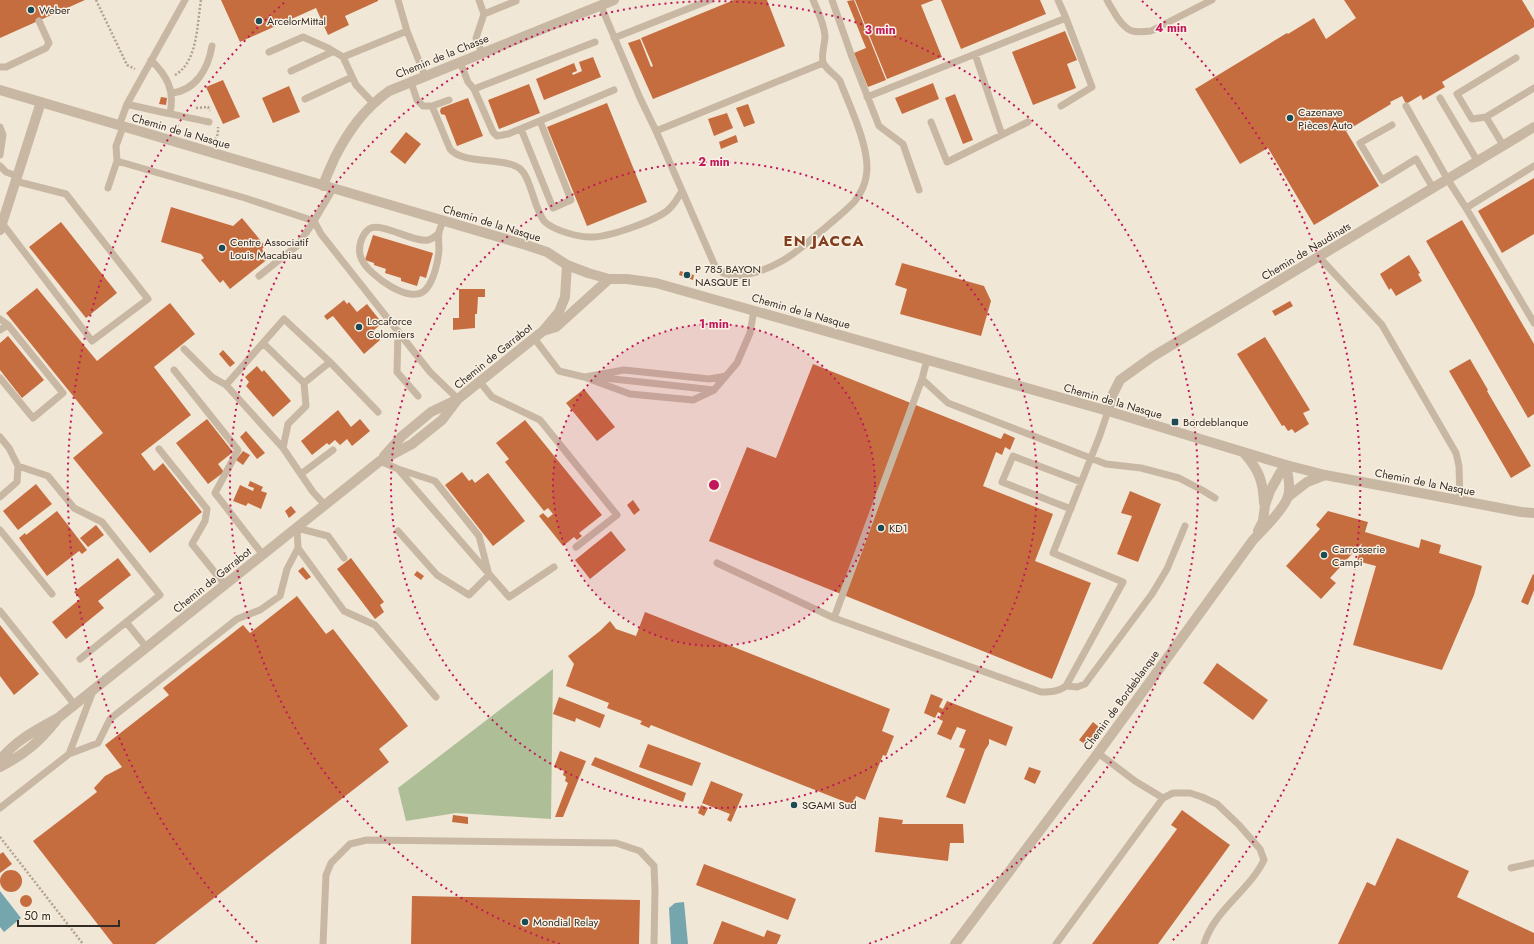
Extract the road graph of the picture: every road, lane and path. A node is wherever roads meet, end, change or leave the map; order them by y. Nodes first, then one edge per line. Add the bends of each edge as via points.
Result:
1 (185, 0) edge
2 (201, 0) edge
3 (398, 0) edge
4 (479, 0) edge
5 (614, 0) edge
6 (710, 0) edge
7 (813, 0) edge
8 (832, 0) edge
9 (1058, 0) edge
10 (1108, 0) edge
11 (1212, 0) edge
12 (516, 1) dead end
13 (600, 6) junction
14 (484, 14) junction
15 (1066, 18) junction
16 (39, 21) dead end
17 (407, 31) junction
18 (614, 38) junction
19 (594, 42) dead end
20 (212, 46) dead end
21 (269, 52) dead end
22 (332, 52) junction
23 (482, 53) junction
24 (975, 54) junction
25 (343, 57) junction
26 (1516, 58) dead end
27 (151, 60) junction
28 (460, 62) junction
29 (823, 63) junction
30 (0, 67) edge
31 (290, 71) dead end
32 (425, 76) junction
33 (171, 77) dead end
34 (352, 77) junction
35 (411, 82) junction
36 (1534, 88) edge
37 (474, 89) junction
38 (0, 90) edge
39 (614, 90) dead end
40 (172, 93) junction
41 (867, 97) junction
42 (1440, 98) dead end
43 (305, 99) dead end
44 (449, 100) dead end
45 (41, 102) junction
46 (374, 103) junction
47 (126, 104) junction
48 (432, 106) junction
49 (1061, 106) dead end
50 (1406, 106) dead end
51 (170, 113) junction
52 (1486, 117) junction
53 (540, 121) junction
54 (210, 122) dead end
55 (931, 122) dead end
56 (1028, 122) dead end
57 (1392, 125) dead end
58 (121, 126) junction
59 (0, 127) edge
60 (1534, 127) edge
61 (521, 129) junction
62 (656, 131) junction
63 (1002, 135) junction
64 (1503, 145) junction
65 (0, 155) edge
66 (117, 161) junction
67 (1478, 162) junction
68 (0, 166) edge
69 (1534, 166) edge
70 (16, 178) junction
71 (1448, 180) junction
72 (328, 187) junction
73 (108, 188) dead end
74 (1433, 188) junction
75 (919, 190) dead end
76 (682, 191) junction
77 (4, 204) edge
78 (1466, 208) junction
79 (314, 221) junction
80 (443, 221) junction
81 (1, 227) edge
82 (439, 233) junction
83 (1319, 257) junction
84 (568, 265) junction
85 (259, 276) dead end
86 (609, 279) junction
87 (754, 310) junction
88 (0, 319) edge
89 (1534, 323) edge
90 (8, 325) junction
91 (0, 330) edge
92 (398, 331) junction
93 (539, 335) junction
94 (263, 344) junction
95 (184, 349) dead end
96 (927, 360) junction
97 (330, 362) junction
98 (174, 370) dead end
99 (726, 376) junction
100 (584, 377) junction
101 (0, 378) edge
102 (922, 379) junction
103 (480, 382) junction
104 (304, 383) junction
105 (226, 385) junction
106 (714, 390) junction
107 (418, 396) dead end
108 (458, 399) junction
109 (1108, 411) junction
110 (378, 412) dead end
111 (0, 437) edge
112 (283, 448) junction
113 (159, 449) dead end
114 (333, 450) dead end
115 (1244, 453) junction
116 (1091, 458) junction
117 (380, 461) junction
118 (1286, 465) junction
119 (18, 466) junction
120 (398, 469) junction
121 (301, 474) junction
122 (1325, 475) junction
123 (1081, 482) junction
124 (1289, 496) junction
125 (0, 497) edge
126 (1215, 498) dead end
127 (1460, 501) junction
128 (325, 505) junction
129 (1265, 505) junction
130 (1071, 509) junction
131 (1534, 513) edge
132 (1185, 526) dead end
133 (296, 528) junction
134 (0, 530) edge
135 (398, 531) dead end
136 (1253, 540) junction
137 (576, 547) dead end
138 (298, 548) junction
139 (263, 555) junction
140 (344, 558) dead end
141 (717, 563) dead end
142 (554, 567) dead end
143 (489, 575) junction
144 (225, 585) junction
145 (52, 594) dead end
146 (0, 611) edge
147 (834, 618) junction
148 (126, 622) junction
149 (147, 648) junction
150 (80, 659) dead end
151 (1066, 686) junction
152 (94, 690) junction
153 (436, 697) dead end
154 (75, 705) junction
155 (58, 718) junction
156 (1098, 753) junction
157 (69, 754) junction
158 (0, 760) edge
159 (0, 767) edge
160 (1162, 798) junction
161 (0, 808) edge
162 (0, 837) edge
163 (1534, 863) edge
164 (1511, 868) dead end
165 (84, 944) edge
166 (323, 944) edge
167 (654, 944) edge
168 (955, 944) edge
169 (1056, 944) edge
170 (1204, 944) edge

1 - 27 lane
2 - 33 path via 192,55 183,68
3 - 17 lane
4 - 14 lane
5 - 13 street, Chemin de la Chasse
6 - 18 lane
7 - 29 lane via 825,35
8 - 41 lane
9 - 15 lane
10 - 11 lane via 1124,28 1140,32 1151,31
12 - 14 lane
13 - 18 lane
13 - 23 street, Chemin de la Chasse
14 - 23 lane via 476,38
15 - 24 lane
15 - 49 lane via 1092,87
16 - 30 lane via 49,43 46,48 6,67
17 - 25 lane
17 - 32 lane
18 - 62 lane
19 - 37 lane
20 - 40 lane via 209,62 196,80 186,89
21 - 22 lane via 303,37
22 - 25 lane
22 - 31 lane
23 - 28 street, Chemin de la Chasse
24 - 41 lane
24 - 63 lane
25 - 34 lane
26 - 52 lane via 1457,94 1472,119
27 - 40 lane via 164,73
27 - 47 lane
28 - 32 street, Chemin de la Chasse
28 - 37 lane via 468,82
29 - 62 lane
29 - 76 lane via 840,81 866,157 867,169 861,192 846,210 782,261 750,274 731,276 715,266
32 - 35 street, Chemin de la Chasse
34 - 43 lane
34 - 46 lane via 356,85
35 - 46 street, Chemin de la Chasse via 389,91
35 - 48 lane via 419,103 425,107
36 - 52 lane
37 - 61 lane via 494,134 502,136
38 - 45 street, Chemin de la Nasque
39 - 53 lane
40 - 51 lane
41 - 75 lane via 879,126 903,144
42 - 67 lane
44 - 48 lane
45 - 58 street, Chemin de la Nasque
45 - 70 street
46 - 72 street, Chemin de la Chasse via 347,135 325,178
47 - 51 lane via 160,113
47 - 58 lane
48 - 76 lane via 453,153 519,168 545,221 570,234 603,236 648,221 668,210
50 - 71 lane
51 - 54 lane
52 - 64 lane
53 - 61 lane
53 - 61 lane via 571,200 552,208
55 - 63 lane via 947,162
56 - 63 lane
57 - 74 lane via 1360,143 1382,180 1416,160
58 - 66 lane via 116,146
58 - 72 street, Chemin de la Nasque
59 - 65 lane via 3,135
60 - 64 street, Chemin de Naudinats
62 - 76 lane
64 - 67 street, Chemin de Naudinats
66 - 73 lane
66 - 79 lane
67 - 71 street, Chemin de Naudinats
68 - 70 lane
69 - 78 lane
70 - 77 street
70 - 81 lane via 66,194 148,299 92,341
71 - 74 street, Chemin de Naudinats
71 - 78 lane
72 - 79 lane
72 - 80 street, Chemin de la Nasque
74 - 83 street, Chemin de Naudinats
77 - 81 street
78 - 89 lane
79 - 85 lane via 298,245
79 - 92 lane via 321,234
80 - 82 lane
80 - 84 street, Chemin de la Nasque via 540,250
82 - 82 lane via 428,240 420,240 374,227 363,238 359,253 366,266 391,286 404,293 421,294 427,288 438,258
83 - 109 street, Chemin de Naudinats via 1152,357 1120,380
83 - 127 lane via 1382,325 1452,446 1459,466
84 - 86 street, Chemin de la Nasque
84 - 93 street, Chemin de Garrabot via 565,297 559,312
86 - 87 street, Chemin de la Nasque via 656,282
86 - 93 street, Chemin de Garrabot via 556,328
87 - 96 street, Chemin de la Nasque
87 - 99 lane via 750,333 737,363
88 - 90 lane
90 - 91 lane
90 - 101 lane via 63,393 33,418
92 - 107 lane via 397,372
92 - 108 lane via 430,372
93 - 100 lane via 559,371
93 - 103 street, Chemin de Garrabot
94 - 97 lane via 284,319
94 - 104 lane
94 - 105 lane
95 - 105 lane via 212,377
96 - 102 lane
96 - 109 street, Chemin de la Nasque
97 - 104 lane
97 - 110 lane
98 - 139 lane via 238,450 215,493
99 - 100 lane via 709,379 624,370
99 - 106 lane
100 - 106 lane
100 - 106 lane via 630,394 693,400
102 - 116 lane via 948,403
102 - 147 lane
103 - 108 street, Chemin de Garrabot
103 - 137 lane via 492,397 540,420 617,515
104 - 112 lane via 306,406 288,424
105 - 112 lane
108 - 117 street, Chemin de Garrabot via 442,420 412,444
109 - 115 street, Chemin de la Nasque
109 - 116 lane
111 - 119 lane
112 - 121 lane
113 - 144 lane via 207,509 205,521 192,544
114 - 121 lane
115 - 118 street, Chemin de la Nasque
115 - 129 street via 1259,474
116 - 123 lane
116 - 126 lane via 1106,464 1141,468 1179,478
117 - 120 lane
117 - 128 street, Chemin de Garrabot
118 - 122 street, Chemin de la Nasque
118 - 124 street
118 - 129 street
119 - 125 lane via 18,482
119 - 148 lane via 48,476 74,508 102,522 160,595
120 - 143 lane
120 - 143 lane via 435,481 479,536
121 - 128 lane
122 - 124 street, Chemin de Bordeblanque via 1307,482
122 - 127 street, Chemin de la Nasque
123 - 130 lane
123 - 130 lane via 1013,456 1002,482
124 - 136 street, Chemin de Bordeblanque
127 - 131 street, Chemin de la Nasque
128 - 133 street, Chemin de Garrabot
129 - 136 street via 1263,521
130 - 151 lane via 1053,553 1123,582
132 - 151 lane via 1167,569 1130,624 1085,684 1077,687
133 - 138 lane
133 - 139 street, Chemin de Garrabot
133 - 140 lane via 328,536
134 - 145 lane
135 - 143 lane via 437,575 469,595
136 - 156 street, Chemin de Bordeblanque
138 - 153 lane via 344,610 375,625
138 - 157 lane via 287,569 280,596 260,610 237,619 110,718 98,742
139 - 144 street, Chemin de Garrabot
141 - 147 lane
142 - 143 lane via 509,597
144 - 149 street, Chemin de Garrabot
146 - 154 lane
147 - 151 lane via 1041,692 1053,692
148 - 149 lane
148 - 150 lane
149 - 152 street, Chemin de Garrabot
152 - 154 street, Chemin de Garrabot
152 - 157 lane
154 - 155 street, Chemin de Garrabot
155 - 158 street, Chemin de Garrabot via 28,734
155 - 159 street, Chemin de Garrabot via 41,739 19,757
156 - 160 lane
156 - 168 street, Chemin de Bordeblanque
157 - 161 lane
160 - 169 lane
160 - 170 lane via 1173,793 1190,793 1217,804 1260,850 1264,860 1259,871 1224,908
162 - 165 path
163 - 164 lane
166 - 167 lane via 326,875 331,863 350,844 367,840 616,843 640,851 654,866

